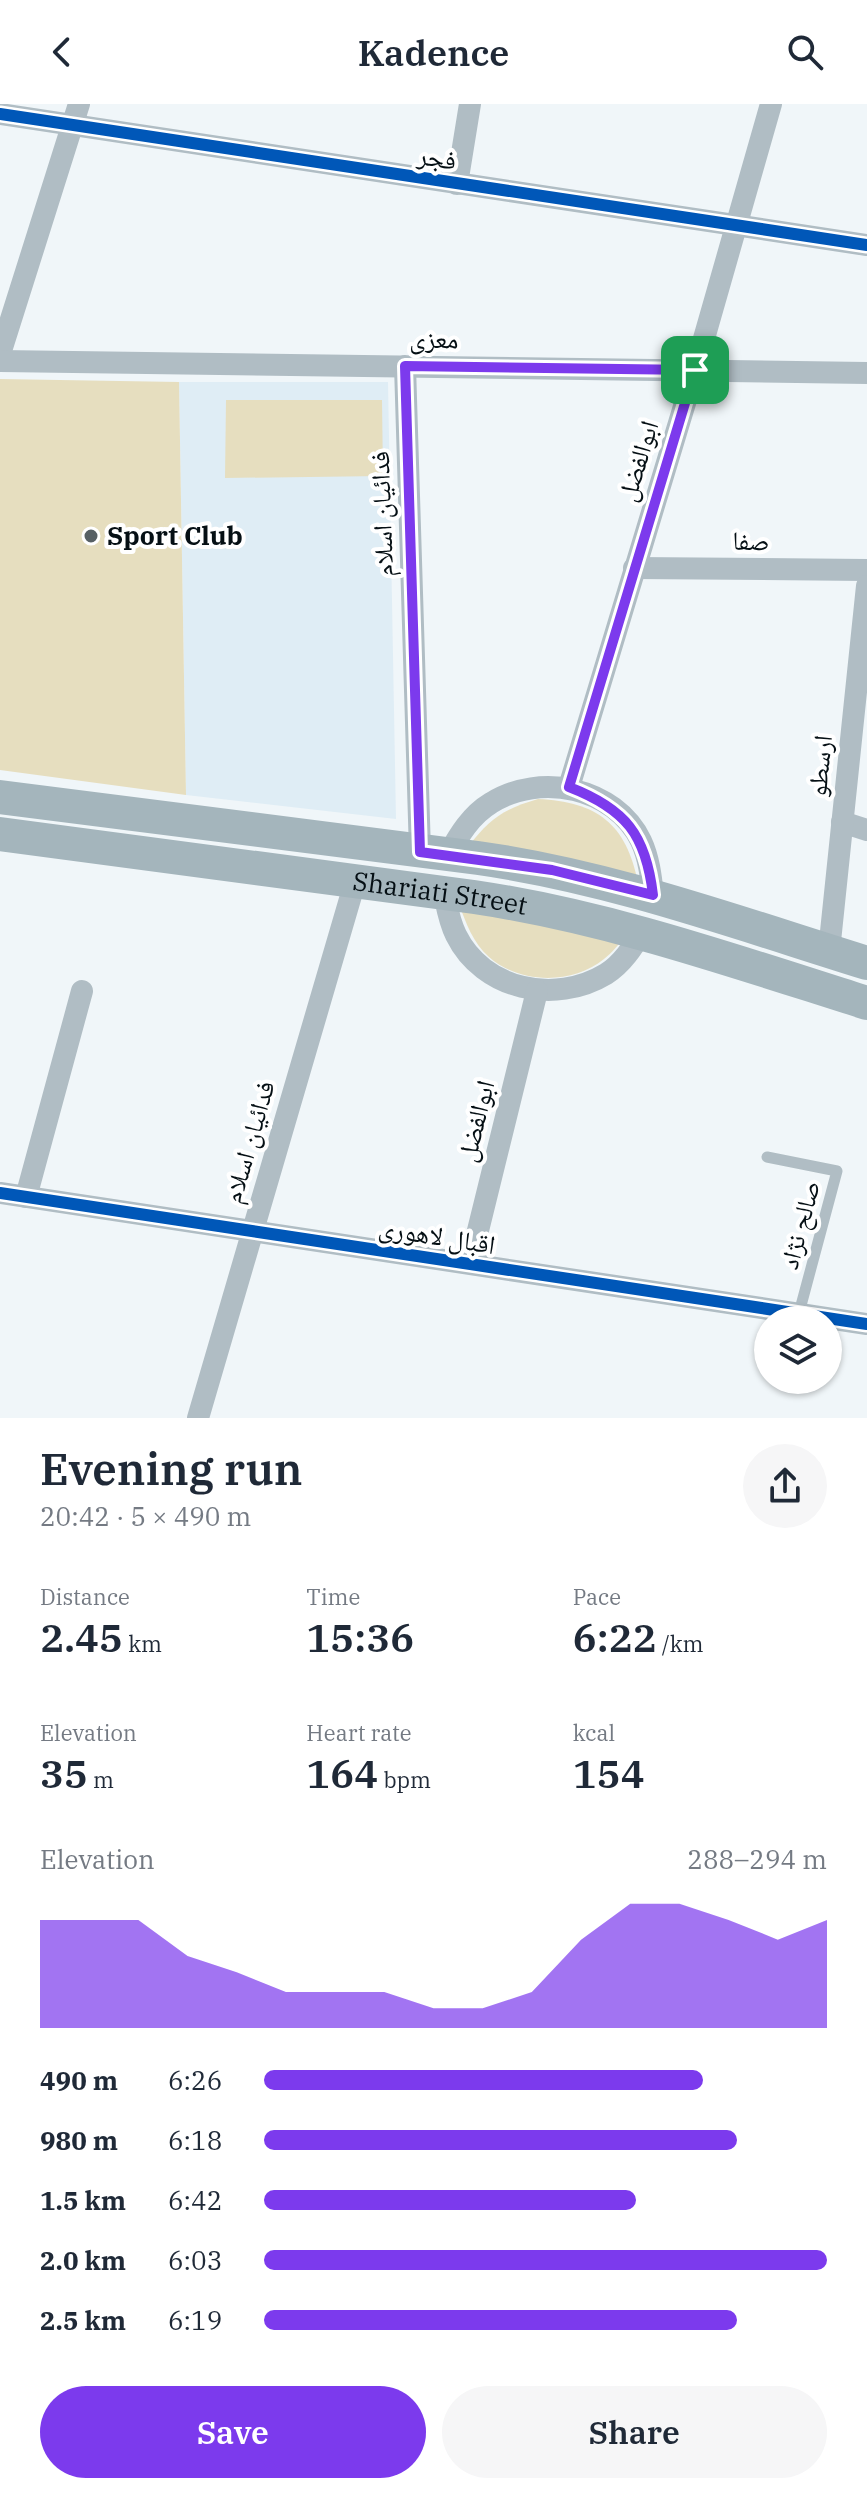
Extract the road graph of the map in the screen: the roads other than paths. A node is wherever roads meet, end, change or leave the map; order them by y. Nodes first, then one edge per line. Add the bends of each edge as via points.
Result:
1 (470, 104) edge
2 (771, 104) edge
3 (0, 114) edge
4 (76, 114) edge
5 (457, 184) junction
6 (735, 226) junction
7 (867, 245) edge
8 (0, 354) edge
9 (0, 361) edge
10 (405, 366) junction
11 (695, 370) junction
12 (867, 373) edge
13 (634, 568) junction
14 (867, 570) edge
15 (867, 586) edge
16 (569, 787) junction
17 (0, 797) edge
18 (842, 822) junction
19 (867, 830) edge
20 (0, 834) edge
21 (434, 853) junction
22 (355, 882) junction
23 (444, 893) junction
24 (653, 895) junction
25 (642, 932) junction
26 (829, 951) junction
27 (867, 963) edge
28 (82, 991) dead end
29 (537, 991) junction
30 (867, 1003) edge
31 (767, 1157) dead end
32 (0, 1193) edge
33 (26, 1197) junction
34 (253, 1231) junction
35 (470, 1263) junction
36 (754, 1306) edge
37 (801, 1306) edge
38 (842, 1320) edge
39 (867, 1324) edge
40 (198, 1418) edge

1 - 5 street
2 - 6 street, ابوالفضل
3 - 4 street, فجر
4 - 5 street, فجر
4 - 8 street
5 - 6 street, فجر
6 - 7 street, فجر
6 - 11 street, ابوالفضل
9 - 10 street, معزی
10 - 11 street, معزی
10 - 21 street, فدائیان اسلام
11 - 12 street, معزی
11 - 13 street, ابوالفضل
13 - 14 street, صفا
13 - 16 street, ابوالفضل
15 - 18 street, ارسطو
16 - 21 street via 527,788 490,803
16 - 24 street via 611,807 628,822 641,841
17 - 21 main road, Shariati Street
18 - 19 street
18 - 26 street, ارسطو
20 - 22 main road, Shariati Street
21 - 24 main road, Shariati Street via 552,870
22 - 23 main road, Shariati Street
22 - 34 street, فدائیان اسلام
23 - 25 main road, Shariati Street via 554,910
23 - 29 street via 456,935 468,954 489,973
24 - 26 main road, Shariati Street
25 - 29 street via 609,973 564,990
25 - 30 main road, Shariati Street
26 - 27 main road, Shariati Street
28 - 33 street
29 - 35 street, ابوالفضل
31 - 37 lane, صالح نژاد via 837,1171
32 - 33 street, اقبال لاهوری
33 - 34 street, اقبال لاهوری
34 - 35 street, اقبال لاهوری
34 - 40 street, فدائیان اسلام
35 - 36 street, اقبال لاهوری
38 - 39 street, اقبال لاهوری

